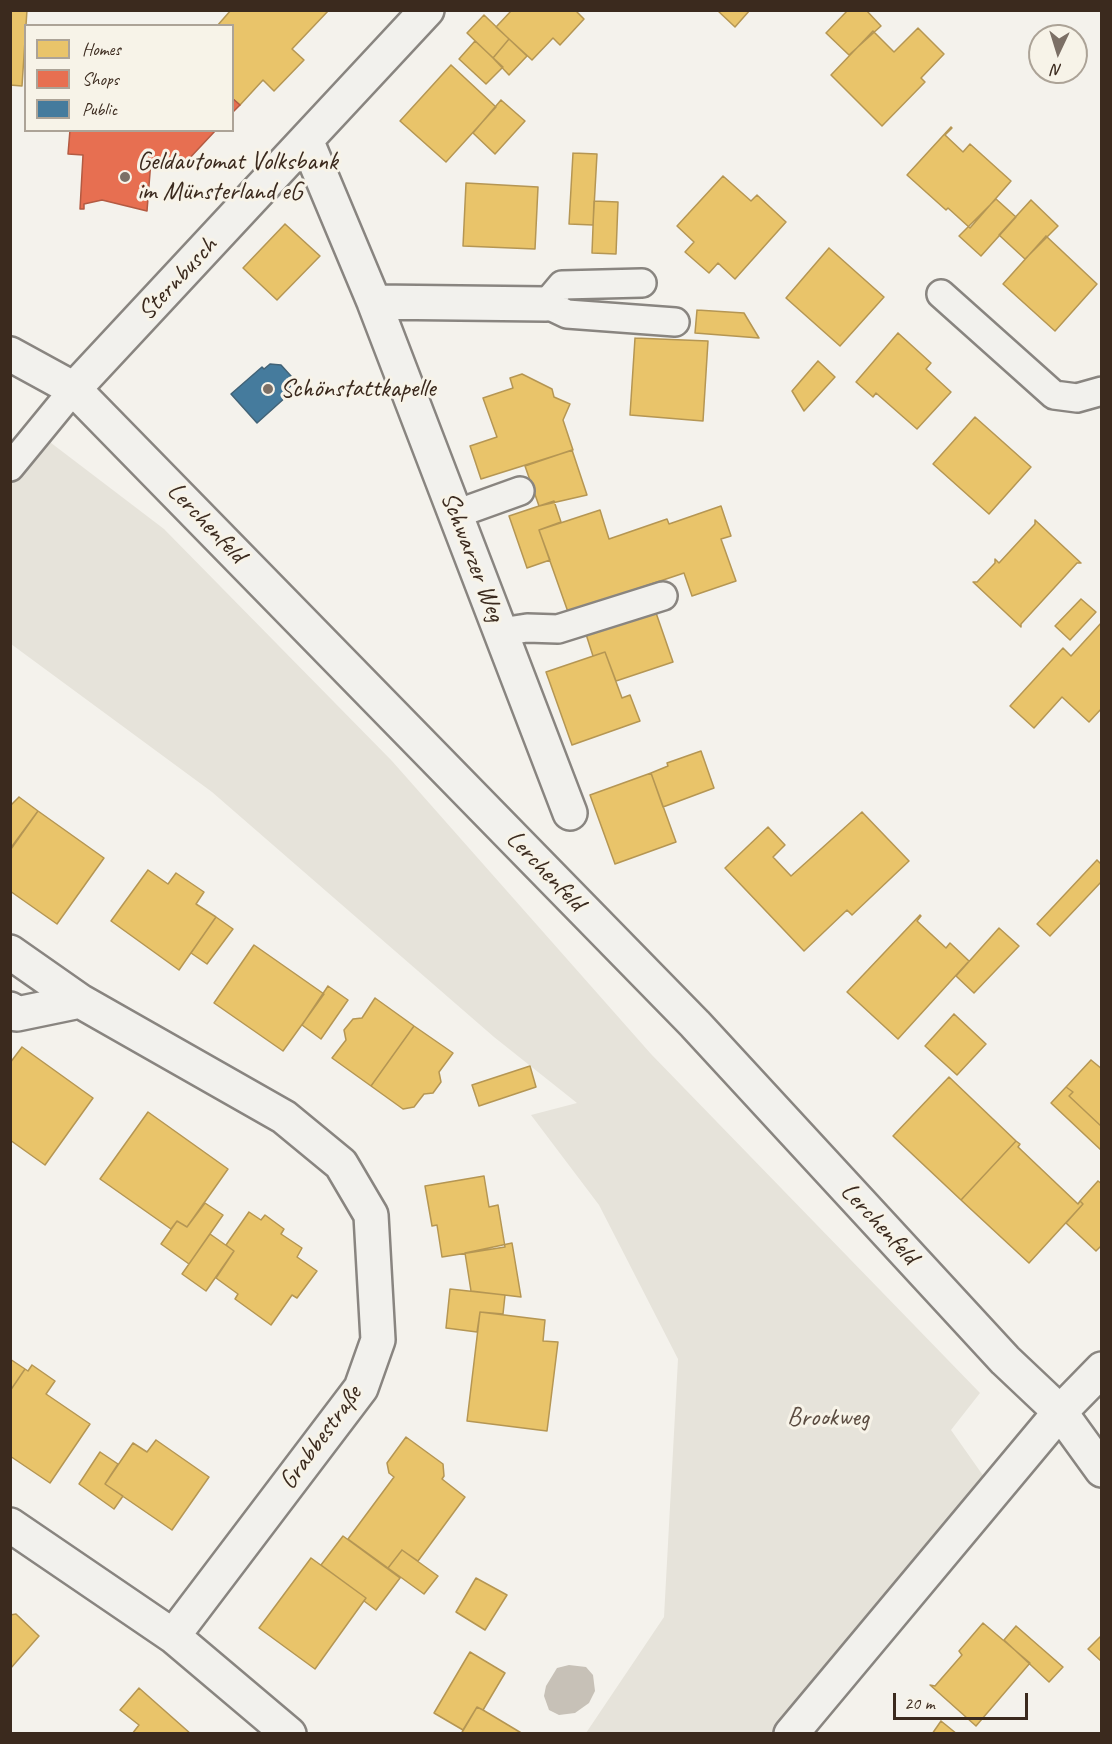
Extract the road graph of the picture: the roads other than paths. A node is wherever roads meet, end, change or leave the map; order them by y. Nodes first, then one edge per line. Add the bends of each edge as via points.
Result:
1 (427, 10) edge
2 (307, 142) junction
3 (642, 283) dead end
4 (941, 294) dead end
5 (374, 302) junction
6 (546, 304) junction
7 (675, 322) dead end
8 (10, 354) edge
9 (74, 389) junction
10 (1101, 391) edge
11 (10, 467) edge
12 (520, 491) dead end
13 (456, 514) junction
14 (663, 596) dead end
15 (501, 632) junction
16 (570, 813) dead end
17 (10, 952) edge
18 (80, 1001) junction
19 (10, 1009) edge
20 (1101, 1369) edge
21 (1060, 1412) junction
22 (1101, 1470) edge
23 (10, 1525) edge
24 (173, 1636) junction
25 (289, 1734) edge
26 (791, 1734) edge

1 - 2 street, Sternbusch
2 - 5 street, Schwarzer Weg
2 - 9 street, Sternbusch
3 - 6 lane via 562,285
4 - 10 lane via 1054,394 1077,398
5 - 6 street
5 - 13 street, Schwarzer Weg
6 - 7 lane via 567,314
8 - 9 street, Lerchenfeld
9 - 11 lane
9 - 21 street, Lerchenfeld via 695,1024 1005,1360
12 - 13 lane
13 - 15 street, Schwarzer Weg
14 - 15 lane via 558,629
15 - 16 street, Schwarzer Weg
17 - 18 street, Grabbestraße
18 - 19 street via 17,1014
18 - 24 street, Grabbestraße via 284,1117 341,1164 371,1215 378,1340 361,1388
20 - 21 street
21 - 22 street, Lerchenfeld
21 - 26 street
23 - 24 street
24 - 25 street

